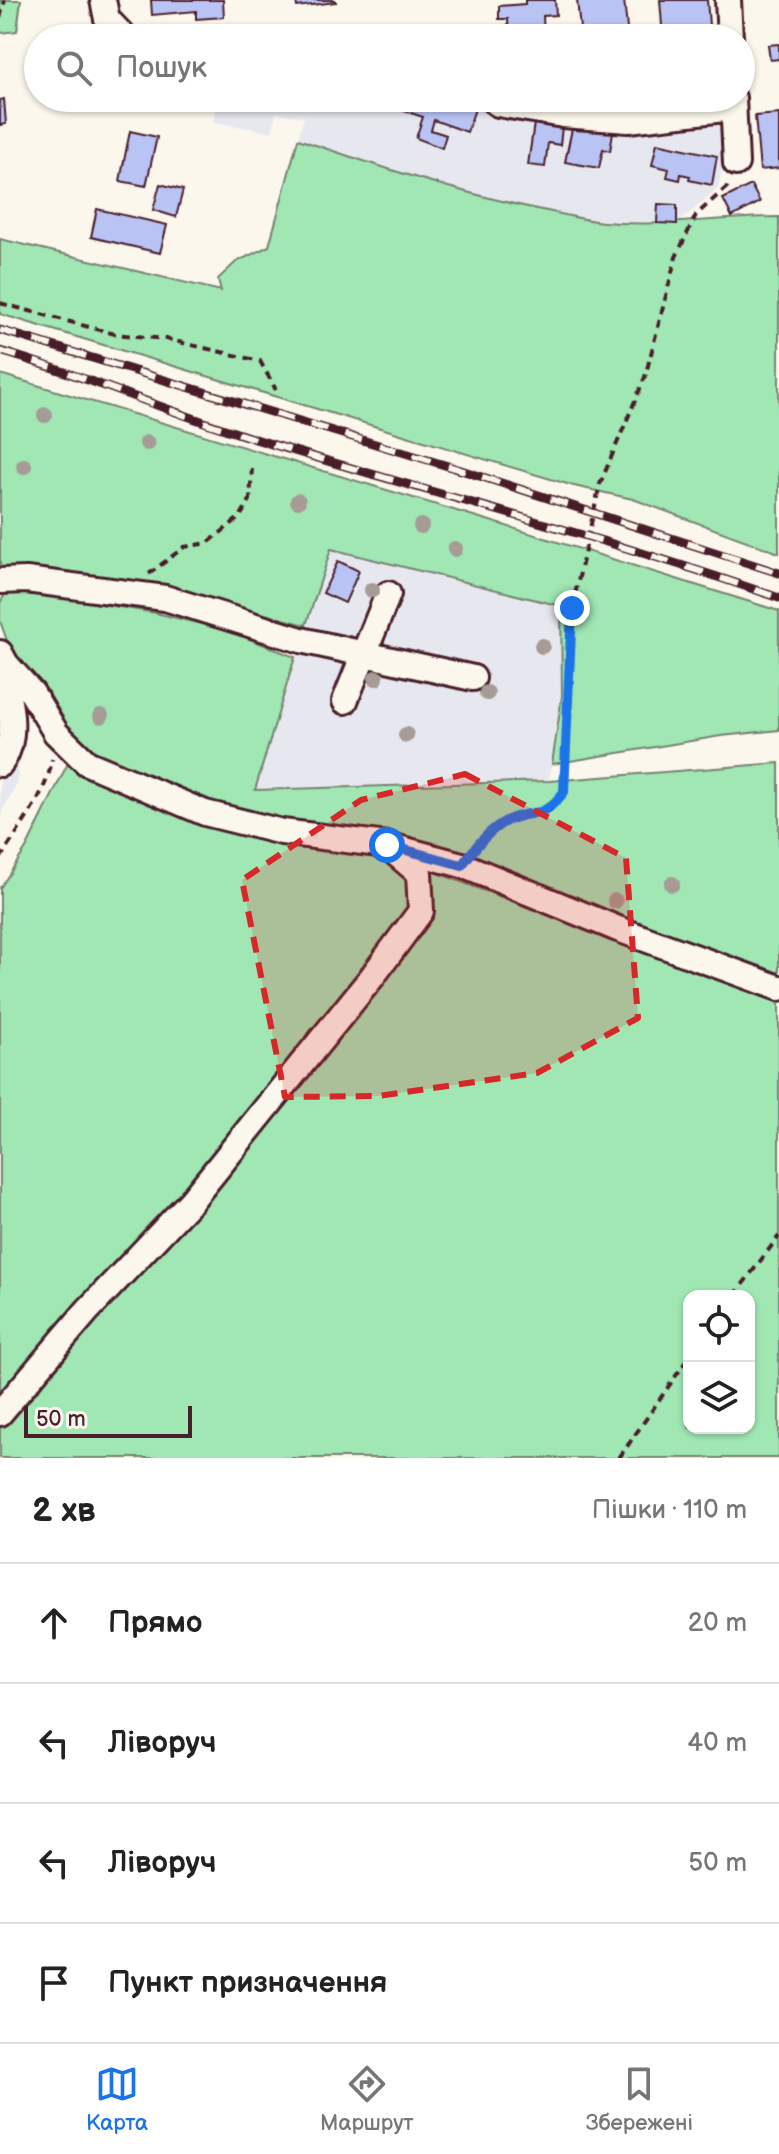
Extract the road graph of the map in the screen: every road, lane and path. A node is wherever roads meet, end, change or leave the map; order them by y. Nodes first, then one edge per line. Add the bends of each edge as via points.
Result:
1 (5, 0) edge
2 (103, 0) edge
3 (728, 0) edge
4 (0, 18) edge
5 (112, 24) edge
6 (729, 24) edge
7 (545, 112) edge
8 (677, 112) edge
9 (733, 112) edge
10 (736, 163) joint
11 (0, 303) edge
12 (276, 390) dead end
13 (252, 468) dead end
14 (0, 581) edge
15 (131, 594) junction
16 (388, 594) dead end
17 (0, 653) edge
18 (363, 653) junction
19 (0, 664) edge
20 (473, 678) dead end
21 (345, 701) dead end
22 (56, 733) junction
23 (0, 764) edge
24 (387, 845) junction
25 (0, 859) edge
26 (462, 865) junction
27 (779, 988) edge
28 (779, 1236) edge
29 (738, 1290) edge
30 (686, 1362) edge
31 (0, 1413) edge
32 (619, 1458) edge

1 - 4 path
2 - 5 street
3 - 6 street
7 - 8 street via 628,120
9 - 10 street
10 - 26 path via 727,187 696,215 676,257 645,377 600,484 572,608 564,792 550,810 507,821 478,843
11 - 12 path via 115,334 166,339 260,361
13 - 15 path via 250,500 240,517 208,543 184,547 154,568
14 - 15 street
15 - 18 street via 165,598 301,640
16 - 18 street
17 - 22 street
18 - 20 street
18 - 21 street
19 - 23 street via 10,702 10,752
22 - 24 street via 87,763 205,813 282,832
22 - 25 path via 50,770
24 - 26 street
24 - 31 street via 419,873 421,911 191,1201
26 - 27 street
28 - 29 path
30 - 32 path

